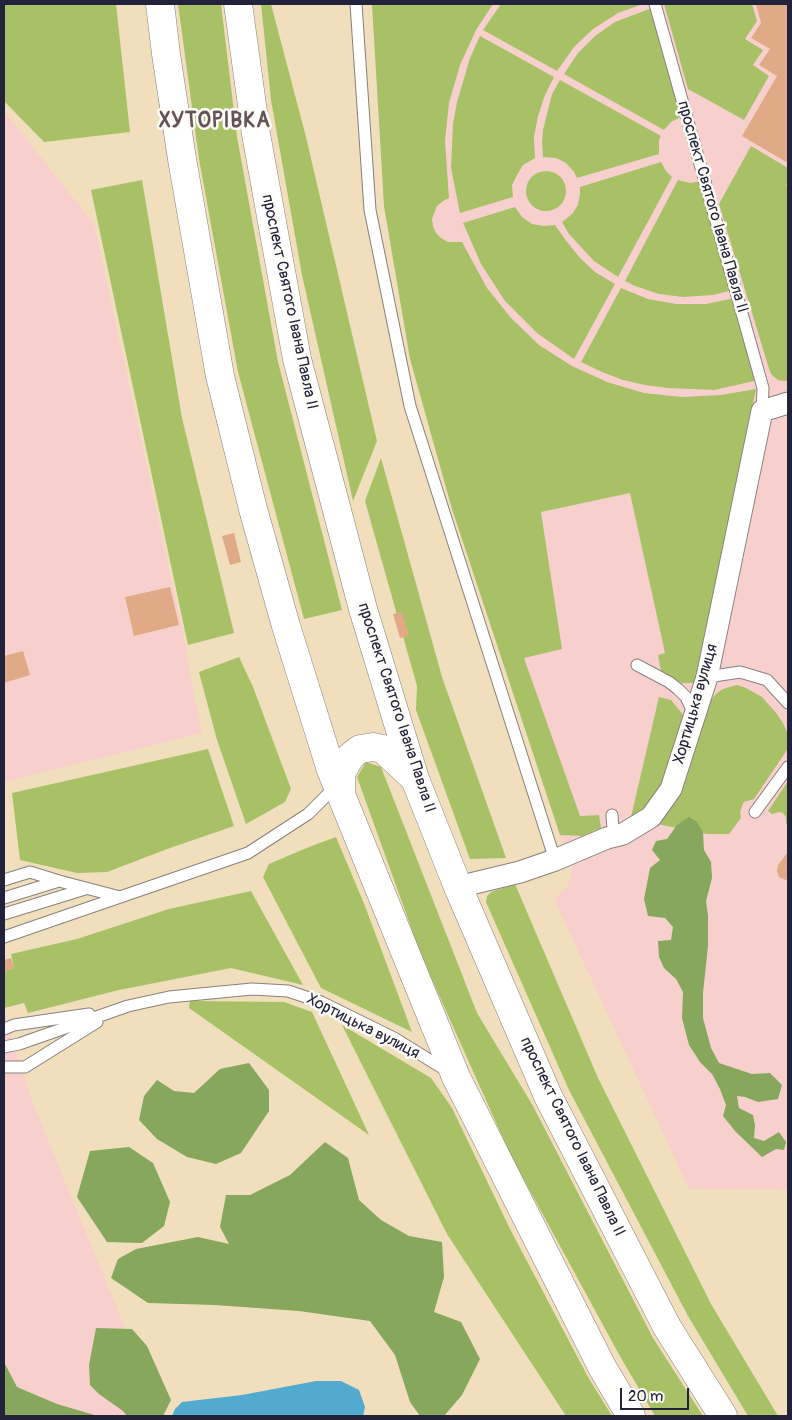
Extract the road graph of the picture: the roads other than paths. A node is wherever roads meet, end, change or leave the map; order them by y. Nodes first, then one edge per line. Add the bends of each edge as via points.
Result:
1 (160, 4) edge
2 (238, 4) edge
3 (356, 4) edge
4 (655, 4) edge
5 (788, 403) edge
6 (762, 410) junction
7 (637, 665) dead end
8 (707, 676) junction
9 (788, 703) edge
10 (695, 714) junction
11 (788, 767) edge
12 (415, 779) junction
13 (339, 789) junction
14 (755, 812) dead end
15 (612, 815) dead end
16 (607, 838) junction
17 (556, 860) junction
18 (4, 880) edge
19 (59, 881) junction
20 (458, 886) junction
21 (85, 889) junction
22 (120, 897) junction
23 (4, 898) edge
24 (4, 914) edge
25 (4, 937) edge
26 (115, 1010) junction
27 (4, 1029) edge
28 (4, 1047) edge
29 (4, 1067) edge
30 (456, 1077) junction
31 (631, 1416) edge
32 (723, 1416) edge

1 - 13 main road via 182,159 220,376 286,626
2 - 12 main road, проспект Святого Івана Павла II via 256,134 298,359 363,609
3 - 17 lane via 370,210 410,406
4 - 6 lane, проспект Святого Івана Павла II via 762,384
5 - 6 street
6 - 8 street, Хортицька вулиця
7 - 10 lane via 678,689
8 - 9 lane via 740,672 767,680
8 - 10 street, Хортицька вулиця
10 - 16 street, Хортицька вулиця via 671,789 651,817 623,834
11 - 14 lane
12 - 13 main road via 383,749 373,747 360,749 351,756 341,773
12 - 20 main road, проспект Святого Івана Павла II
13 - 22 lane via 308,814 248,853
13 - 30 main road
15 - 16 lane via 613,829
16 - 17 street, Хортицька вулиця
17 - 20 street, Хортицька вулиця
18 - 19 lane via 30,872
19 - 21 lane
19 - 23 lane
20 - 32 main road, проспект Святого Івана Павла II via 548,1096 667,1327
21 - 22 lane
21 - 24 lane
22 - 25 lane
26 - 27 lane
26 - 28 lane, Хортицька вулиця
26 - 29 lane via 25,1067
26 - 30 lane, Хортицька вулиця via 169,997 252,989 288,991 321,1002 386,1034
30 - 31 main road via 602,1367

